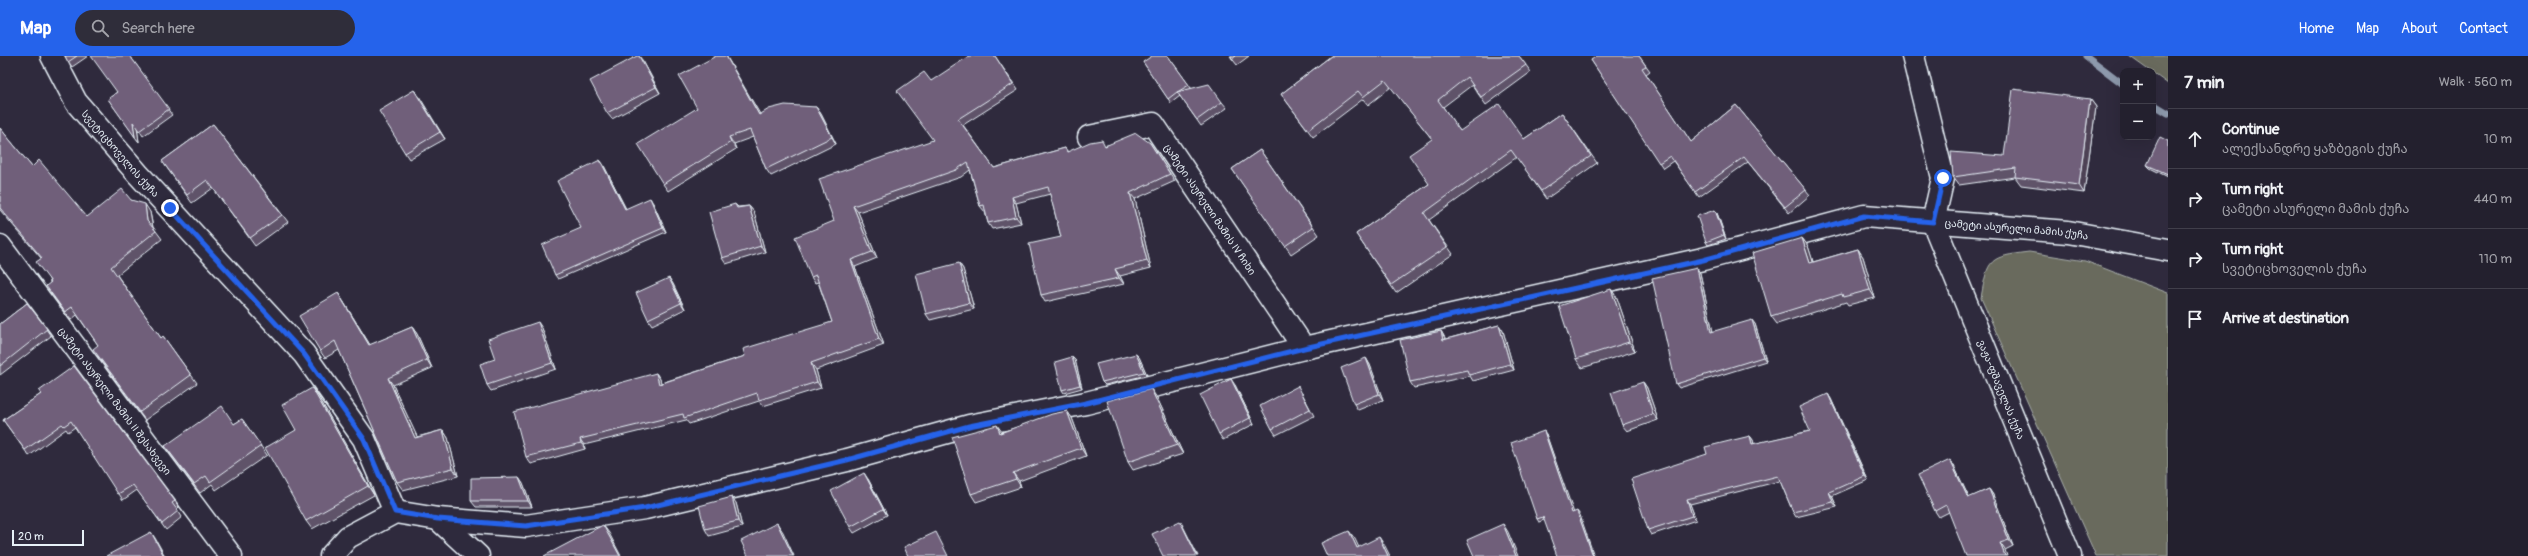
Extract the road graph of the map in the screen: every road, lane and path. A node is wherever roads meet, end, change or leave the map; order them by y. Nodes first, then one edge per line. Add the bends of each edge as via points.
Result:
1 (52, 56) edge
2 (1913, 56) edge
3 (1089, 137) dead end
4 (1933, 222) junction
5 (0, 246) edge
6 (2168, 250) edge
7 (1304, 348) junction
8 (395, 512) junction
9 (438, 519) junction
10 (231, 556) edge
11 (331, 556) edge
12 (478, 556) edge
13 (2070, 556) edge

1 - 8 street, სვეტიცხოველის ქუჩა via 76,102 138,174 304,354 364,439
2 - 4 street via 1943,178
3 - 7 street, ცამეტი ასურელი მამის IV ჩიხი via 1153,124
4 - 6 street, ცამეტი ასურელი მამის ქუჩა via 2068,232
4 - 7 street, ცამეტი ასურელი მამის ქუჩა via 1864,216 1703,260
4 - 13 street, ვაჟა-ფშაველას ქუჩა
5 - 10 street, ცამეტი ასურელი მამის II შესახვევი
7 - 9 street, ცამეტი ასურელი მამის ქუჩა via 1086,403 969,426 847,460 645,508 526,526
8 - 9 street, ცამეტი ასურელი მამის ქუჩა
8 - 11 street via 348,537
9 - 12 street

